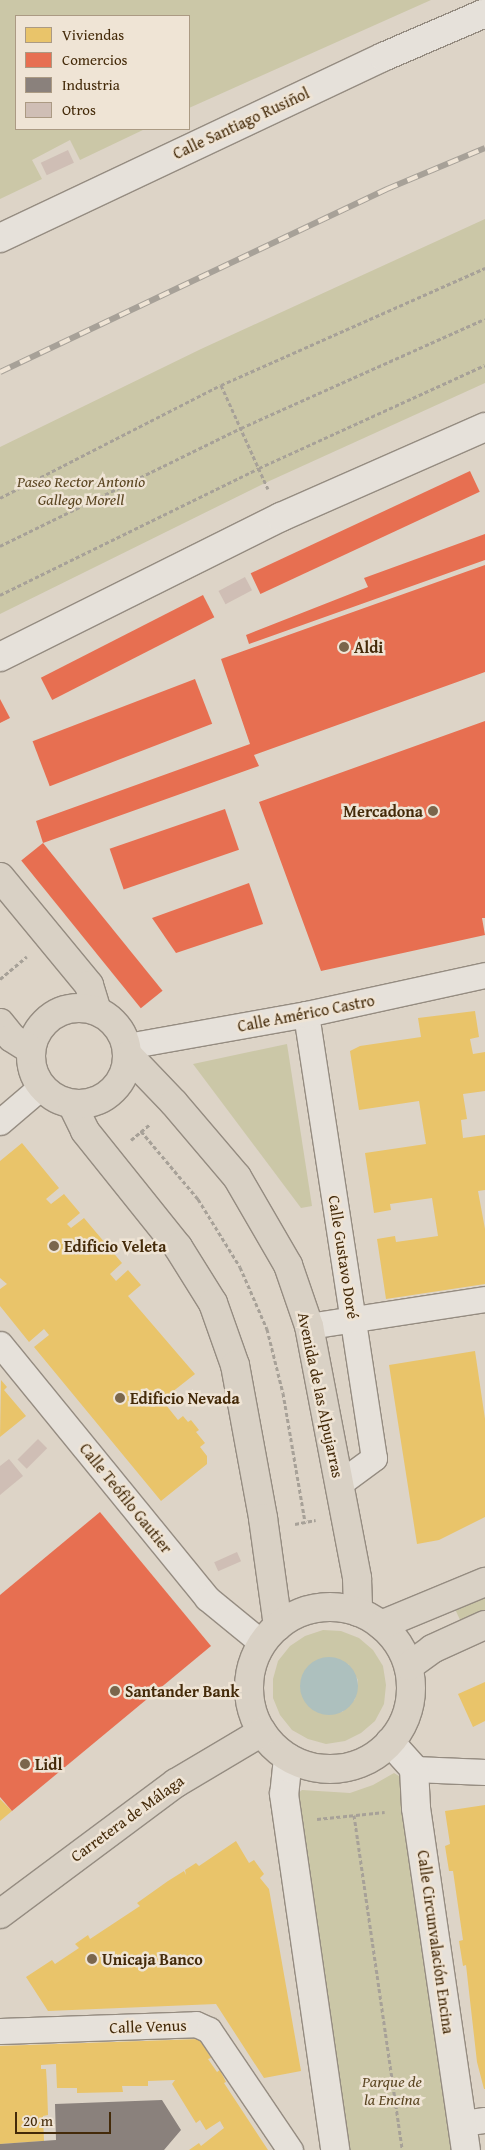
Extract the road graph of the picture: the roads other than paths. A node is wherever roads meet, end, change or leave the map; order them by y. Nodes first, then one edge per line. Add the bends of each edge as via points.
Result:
1 (485, 13) edge
2 (0, 238) edge
3 (485, 427) edge
4 (0, 657) edge
5 (0, 877) edge
6 (485, 975) edge
7 (97, 1010) junction
8 (306, 1014) junction
9 (0, 1023) edge
10 (31, 1050) junction
11 (127, 1051) junction
12 (41, 1087) junction
13 (72, 1104) junction
14 (0, 1122) edge
15 (485, 1300) edge
16 (354, 1318) junction
17 (309, 1326) junction
18 (0, 1344) edge
19 (340, 1483) junction
20 (485, 1582) edge
21 (358, 1612) junction
22 (381, 1625) junction
23 (485, 1625) edge
24 (270, 1634) junction
25 (409, 1666) junction
26 (262, 1732) junction
27 (390, 1742) junction
28 (288, 1758) junction
29 (414, 1769) junction
30 (485, 1772) edge
31 (0, 1914) edge
32 (0, 2031) edge
33 (474, 2122) edge
34 (290, 2150) edge
35 (335, 2150) edge
36 (466, 2150) edge

1 - 2 main road, Calle Santiago Rusiñol via 383,57
3 - 4 main road via 282,517
5 - 7 main road via 89,985
6 - 8 street, Calle Américo Castro
7 - 10 main road via 75,1008 54,1014 43,1023
7 - 11 main road via 121,1031
8 - 11 street, Calle Américo Castro
8 - 16 street, Calle Gustavo Doré
9 - 10 main road via 12,1038
10 - 12 main road via 34,1075
11 - 13 main road via 125,1072 117,1086 104,1098 88,1104
11 - 17 main road, Avenida de las Alpujarras via 237,1177 288,1265
12 - 13 main road via 50,1095
12 - 14 street
13 - 24 main road via 86,1131 178,1247 213,1303 235,1365 263,1518
15 - 16 street
16 - 17 street
16 - 19 street, Calle Gustavo Doré via 374,1458
17 - 19 main road, Avenida de las Alpujarras
18 - 24 street, Calle Teófilo Gautier via 207,1598
19 - 21 main road, Avenida de las Alpujarras via 358,1578
20 - 22 main road
21 - 22 main road
21 - 24 main road via 337,1607 316,1608 295,1614
22 - 25 main road via 397,1641
23 - 25 main road via 432,1650
24 - 26 main road via 249,1678 250,1706
25 - 27 main road via 408,1709
26 - 28 main road
26 - 31 main road, Carretera de Málaga via 176,1783
27 - 28 main road via 365,1761 343,1768 320,1769
27 - 29 main road
28 - 35 main road via 284,1794
29 - 30 street
29 - 33 main road, Calle Circunvalación Encina via 416,1808
32 - 34 street, Calle Venus via 196,2024 209,2030
33 - 36 main road, Calle Circunvalación Encina

